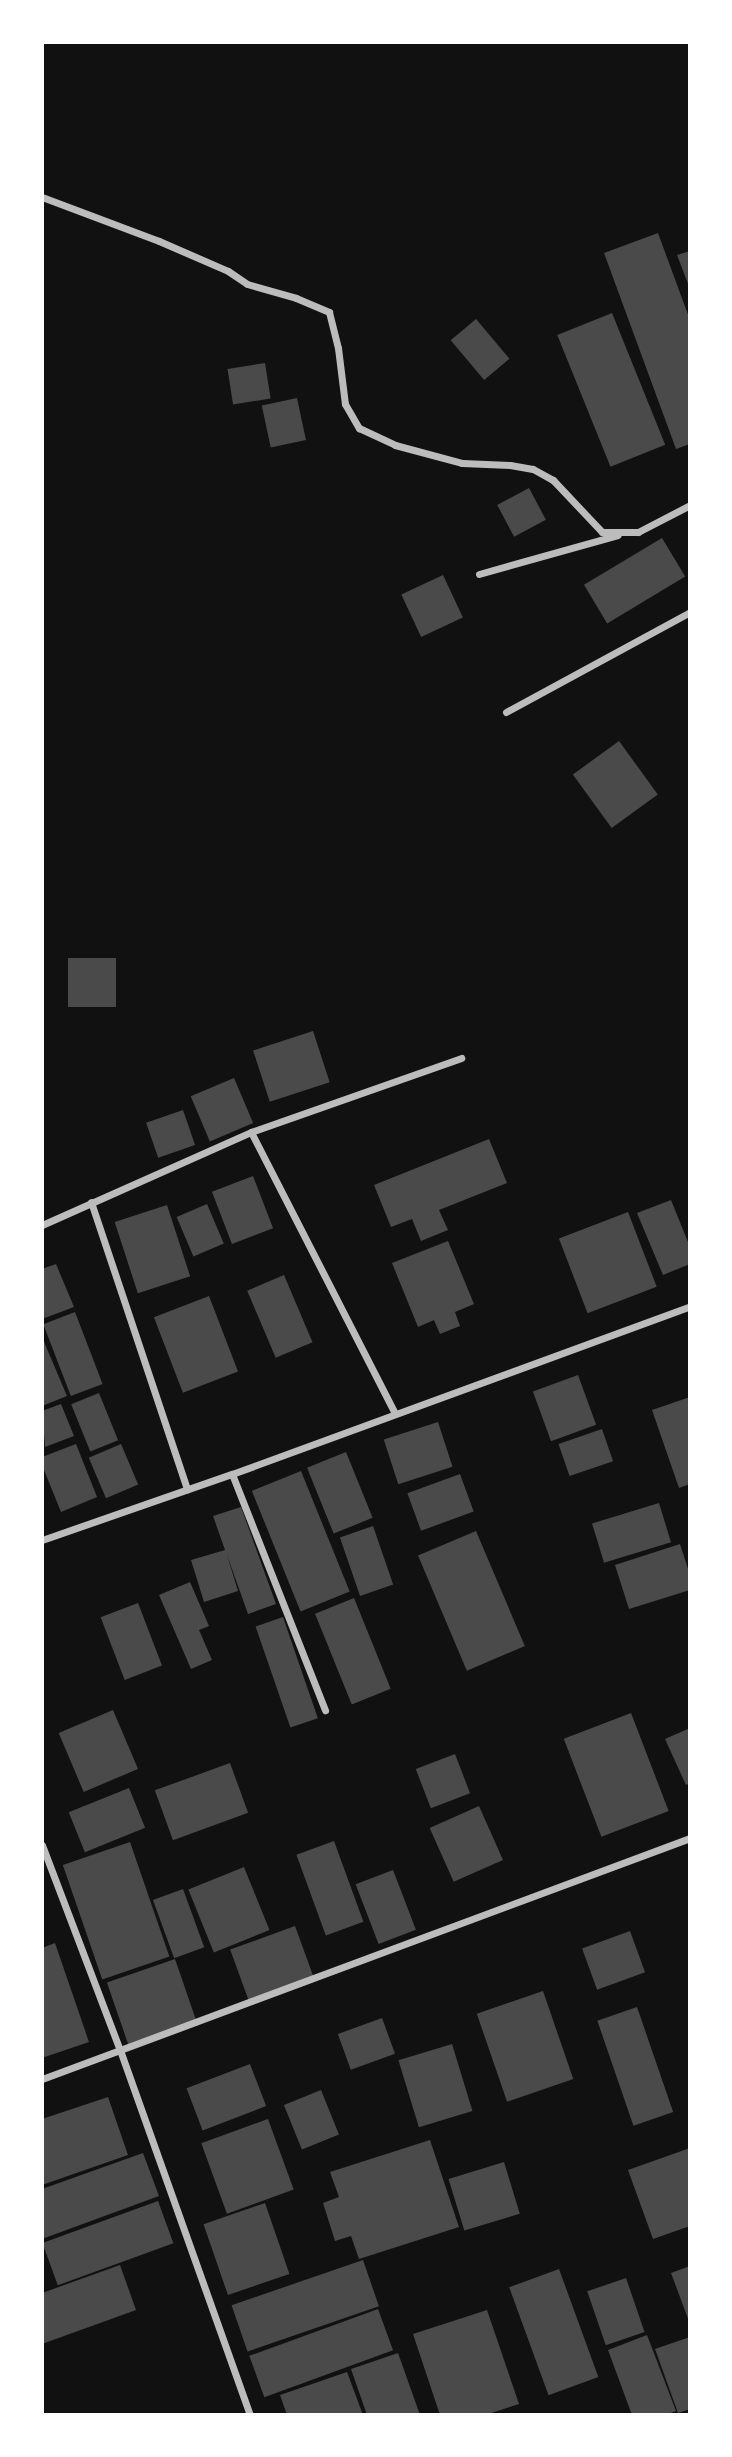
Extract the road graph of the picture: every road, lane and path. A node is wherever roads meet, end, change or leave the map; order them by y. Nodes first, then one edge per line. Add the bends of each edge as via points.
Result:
1 (42, 197) edge
2 (690, 505) edge
3 (622, 534) junction
4 (479, 574) dead end
5 (690, 612) edge
6 (506, 712) dead end
7 (461, 1058) dead end
8 (251, 1132) junction
9 (91, 1202) junction
10 (42, 1225) edge
11 (690, 1306) edge
12 (395, 1413) junction
13 (232, 1474) junction
14 (187, 1489) junction
15 (42, 1540) edge
16 (325, 1710) dead end
17 (690, 1838) edge
18 (42, 1845) edge
19 (120, 2050) junction
20 (42, 2079) edge
21 (250, 2415) edge

1 - 3 street via 137,232 228,271 247,284 329,312 345,404 359,428 395,445 462,463 533,469 553,480 602,532
2 - 3 street via 638,532
3 - 4 street
5 - 6 street
7 - 8 street
8 - 9 street
8 - 12 street
9 - 10 street
9 - 14 street
11 - 12 street
12 - 13 street
13 - 14 street
13 - 16 street
14 - 15 street
17 - 19 street
18 - 19 street
19 - 20 street
19 - 21 street

